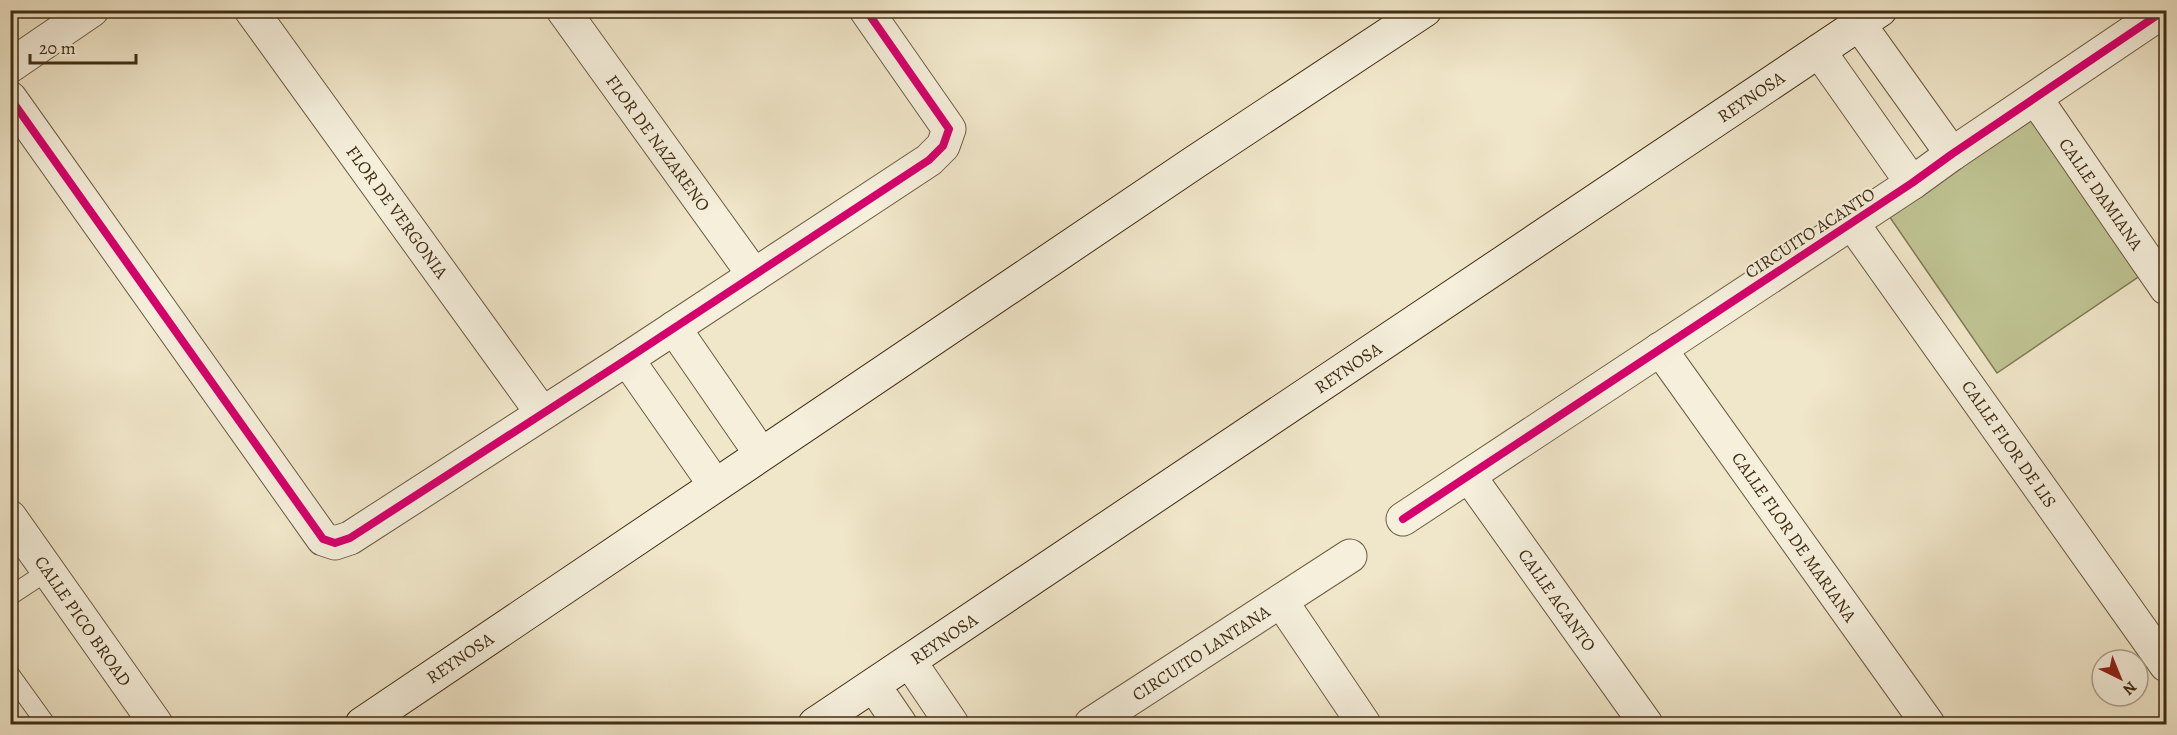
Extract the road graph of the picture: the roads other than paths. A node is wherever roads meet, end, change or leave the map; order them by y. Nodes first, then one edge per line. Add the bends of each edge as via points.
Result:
1 (92, 10) edge
2 (251, 10) edge
3 (563, 10) edge
4 (866, 10) edge
5 (1425, 10) edge
6 (2165, 10) edge
7 (1870, 17) edge
8 (1819, 51) junction
9 (10, 66) edge
10 (10, 98) edge
11 (2036, 99) junction
12 (1952, 154) junction
13 (1912, 183) junction
14 (1852, 223) junction
15 (754, 275) junction
16 (2166, 288) edge
17 (674, 328) junction
18 (1660, 350) junction
19 (627, 359) junction
20 (542, 413) junction
21 (761, 454) junction
22 (1469, 476) junction
23 (715, 484) junction
24 (10, 517) edge
25 (1403, 519) dead end
26 (1350, 556) dead end
27 (48, 571) junction
28 (10, 596) edge
29 (1281, 600) junction
30 (910, 662) junction
31 (2166, 665) edge
32 (10, 674) edge
33 (873, 686) junction
34 (46, 724) edge
35 (156, 724) edge
36 (362, 724) edge
37 (815, 724) edge
38 (900, 724) edge
39 (952, 724) edge
40 (1091, 724) edge
41 (1364, 724) edge
42 (1646, 724) edge
43 (1928, 724) edge

1 - 9 street
2 - 20 street, FLOR DE VERGONIA
3 - 15 street, FLOR DE NAZARENO
4 - 15 street via 949,129 943,146 929,160
5 - 21 street, REYNOSA
6 - 11 street, CIRCUITO ACANTO
7 - 8 street, REYNOSA
7 - 12 street
8 - 13 street
8 - 30 street, REYNOSA
10 - 20 street via 323,539 335,543 350,538
11 - 12 street, CIRCUITO ACANTO
11 - 16 street, CALLE DAMIANA
12 - 13 street, CIRCUITO ACANTO
13 - 14 street, CIRCUITO ACANTO
14 - 18 street, CIRCUITO ACANTO
14 - 31 street, CALLE FLOR DE LIS
15 - 17 street
17 - 19 street
17 - 21 street
18 - 22 street, CIRCUITO ACANTO
18 - 43 street, CALLE FLOR DE MARIANA
19 - 20 street
19 - 23 street
21 - 23 street, REYNOSA
22 - 25 street, CIRCUITO ACANTO
22 - 42 street, CALLE ACANTO
23 - 36 street, REYNOSA
24 - 27 street, CALLE PICO BROAD
26 - 29 street, CIRCUITO LANTANA
27 - 28 lane
27 - 35 street, CALLE PICO BROAD
29 - 40 street, CIRCUITO LANTANA
29 - 41 street
30 - 33 street, REYNOSA
30 - 39 street
32 - 34 lane
33 - 37 street, REYNOSA
33 - 38 street

